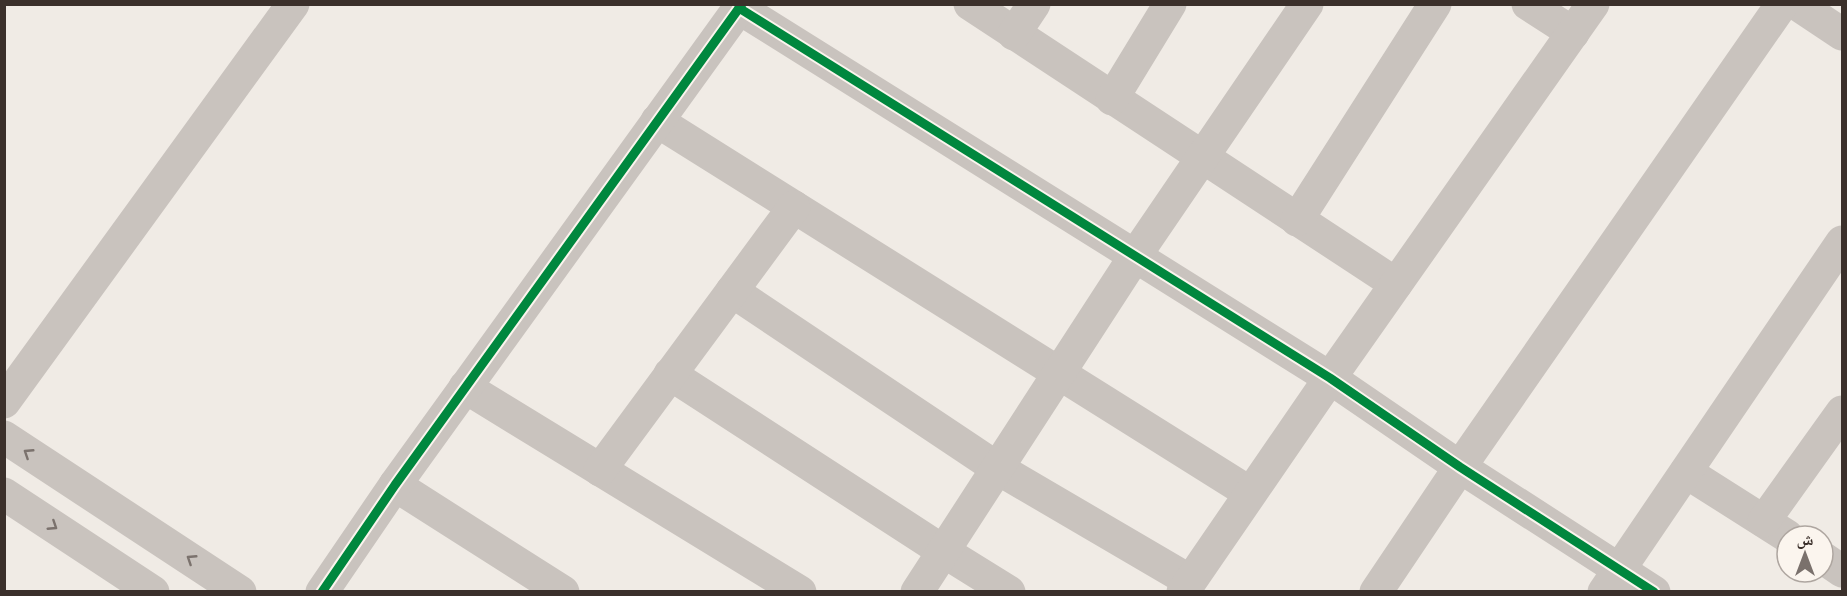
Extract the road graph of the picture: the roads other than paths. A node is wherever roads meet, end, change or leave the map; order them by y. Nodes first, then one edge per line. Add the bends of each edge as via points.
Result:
1 (293, 4) edge
2 (970, 4) edge
3 (1034, 4) edge
4 (1170, 4) edge
5 (1307, 4) edge
6 (1435, 4) edge
7 (1528, 4) edge
8 (1593, 4) edge
9 (1782, 4) edge
10 (1797, 4) edge
11 (740, 6) edge
12 (1573, 33) junction
13 (1014, 34) junction
14 (1842, 34) edge
15 (1112, 99) junction
16 (657, 121) junction
17 (1202, 158) junction
18 (794, 207) junction
19 (1297, 220) junction
20 (1842, 242) edge
21 (1135, 256) junction
22 (1396, 284) junction
23 (732, 291) junction
24 (1059, 373) junction
25 (670, 374) junction
26 (1330, 378) junction
27 (465, 387) junction
28 (4, 402) edge
29 (1842, 411) edge
30 (4, 437) edge
31 (1460, 467) junction
32 (997, 468) junction
33 (600, 470) junction
34 (1686, 472) junction
35 (395, 485) junction
36 (1250, 493) junction
37 (4, 494) edge
38 (1779, 524) edge
39 (1775, 528) edge
40 (943, 551) junction
41 (1612, 580) edge
42 (1186, 586) edge
43 (153, 591) edge
44 (240, 591) edge
45 (322, 591) edge
46 (563, 591) edge
47 (800, 591) edge
48 (917, 591) edge
49 (1009, 591) edge
50 (1376, 591) edge
51 (1654, 591) edge

1 - 28 street
2 - 13 street
3 - 13 street
4 - 15 street
5 - 17 street
6 - 19 street
7 - 12 street
8 - 12 street
9 - 31 street
10 - 14 street
11 - 16 street
11 - 21 street
12 - 22 street
13 - 15 street
15 - 17 street
16 - 18 street
16 - 27 street
17 - 19 street
17 - 21 street
18 - 23 street
18 - 24 street
19 - 22 street
20 - 34 street
21 - 24 street
21 - 26 street
22 - 26 street
23 - 25 street
23 - 32 street
24 - 32 street
24 - 36 street
25 - 33 street
25 - 40 street
26 - 31 street
26 - 36 street
27 - 33 street
27 - 35 street
29 - 38 street
44 -> 30 street
31 - 41 street
31 - 50 street
32 - 40 street
32 - 42 street
33 - 47 street
34 - 39 street
34 - 41 street
35 - 45 street
35 - 46 street
36 - 42 street
37 -> 43 street
40 - 48 street
40 - 49 street
41 - 51 street

